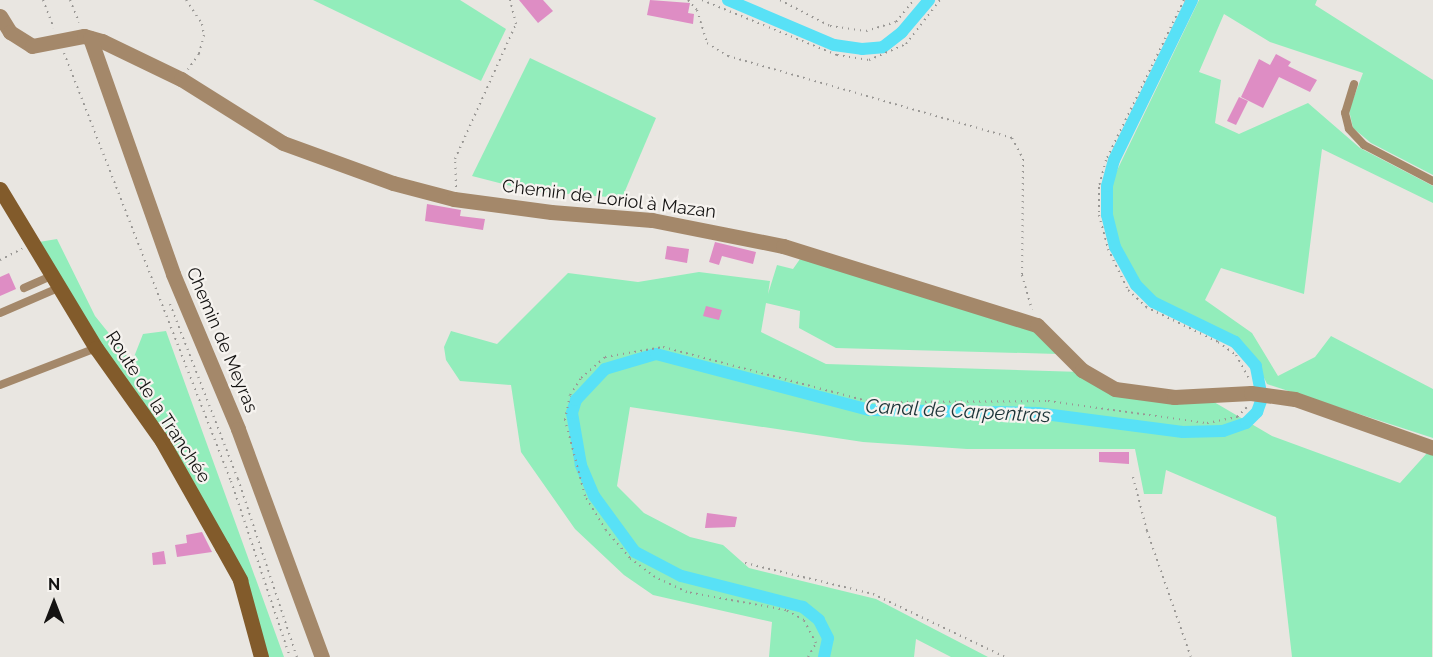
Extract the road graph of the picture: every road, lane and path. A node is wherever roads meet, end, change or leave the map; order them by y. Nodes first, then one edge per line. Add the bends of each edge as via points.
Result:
1 (43, 0) edge
2 (70, 0) edge
3 (186, 0) edge
4 (510, 0) edge
5 (688, 0) edge
6 (702, 0) edge
7 (780, 0) edge
8 (914, 0) edge
9 (940, 0) edge
10 (1184, 0) edge
11 (0, 16) edge
12 (57, 34) dead end
13 (87, 37) junction
14 (63, 51) dead end
15 (181, 79) junction
16 (1354, 84) dead end
17 (1433, 181) edge
18 (0, 189) edge
19 (454, 199) junction
20 (33, 244) junction
21 (0, 260) edge
22 (55, 282) junction
23 (24, 288) dead end
24 (168, 301) dead end
25 (0, 313) edge
26 (1037, 325) junction
27 (96, 348) junction
28 (0, 385) edge
29 (1259, 394) junction
30 (1433, 448) edge
31 (1133, 477) dead end
32 (745, 563) dead end
33 (261, 657) edge
34 (290, 657) edge
35 (297, 657) edge
36 (322, 657) edge
37 (808, 657) edge
38 (1005, 657) edge
39 (1191, 657) edge

1 - 12 path
2 - 13 path
3 - 15 path via 202,24 204,35 199,54
4 - 19 path via 516,24 455,159
5 - 26 path via 697,10 707,43 728,56 1012,138 1023,159 1022,275
6 - 9 path via 837,56 869,60 906,44
7 - 8 path via 830,26 866,31 896,21
10 - 29 path via 1106,160 1099,187 1099,215 1108,249 1128,290 1146,307 1236,355
11 - 13 street via 10,32 32,46
13 - 15 street, Chemin de Loriol à Mazan
13 - 36 street, Chemin de Meyras via 173,274 238,429
14 - 34 path via 231,481
15 - 19 street, Chemin de Loriol à Mazan via 283,143 335,165
16 - 17 lane via 1345,114 1348,129 1364,145
18 - 20 street, Route de la Tranchée
19 - 26 street, Chemin de Loriol à Mazan via 652,220 725,233 924,288
20 - 21 path
20 - 22 street, Route de la Tranchée
22 - 23 lane
22 - 25 lane
22 - 27 street, Route de la Tranchée
24 - 35 path via 238,478
26 - 29 street, Chemin de Loriol à Mazan via 1082,370 1115,389 1174,397
27 - 28 lane
27 - 33 street, Route de la Tranchée via 162,441 240,580
29 - 30 street, Chemin de Loriol à Mazan via 1323,407
29 - 37 path via 1237,417 1207,423 1048,401 871,402 663,347 606,357 581,378 570,395 565,420 585,495 606,531 638,565 687,592 786,610 804,620 816,644
31 - 39 path via 1147,531
32 - 38 path via 873,594

